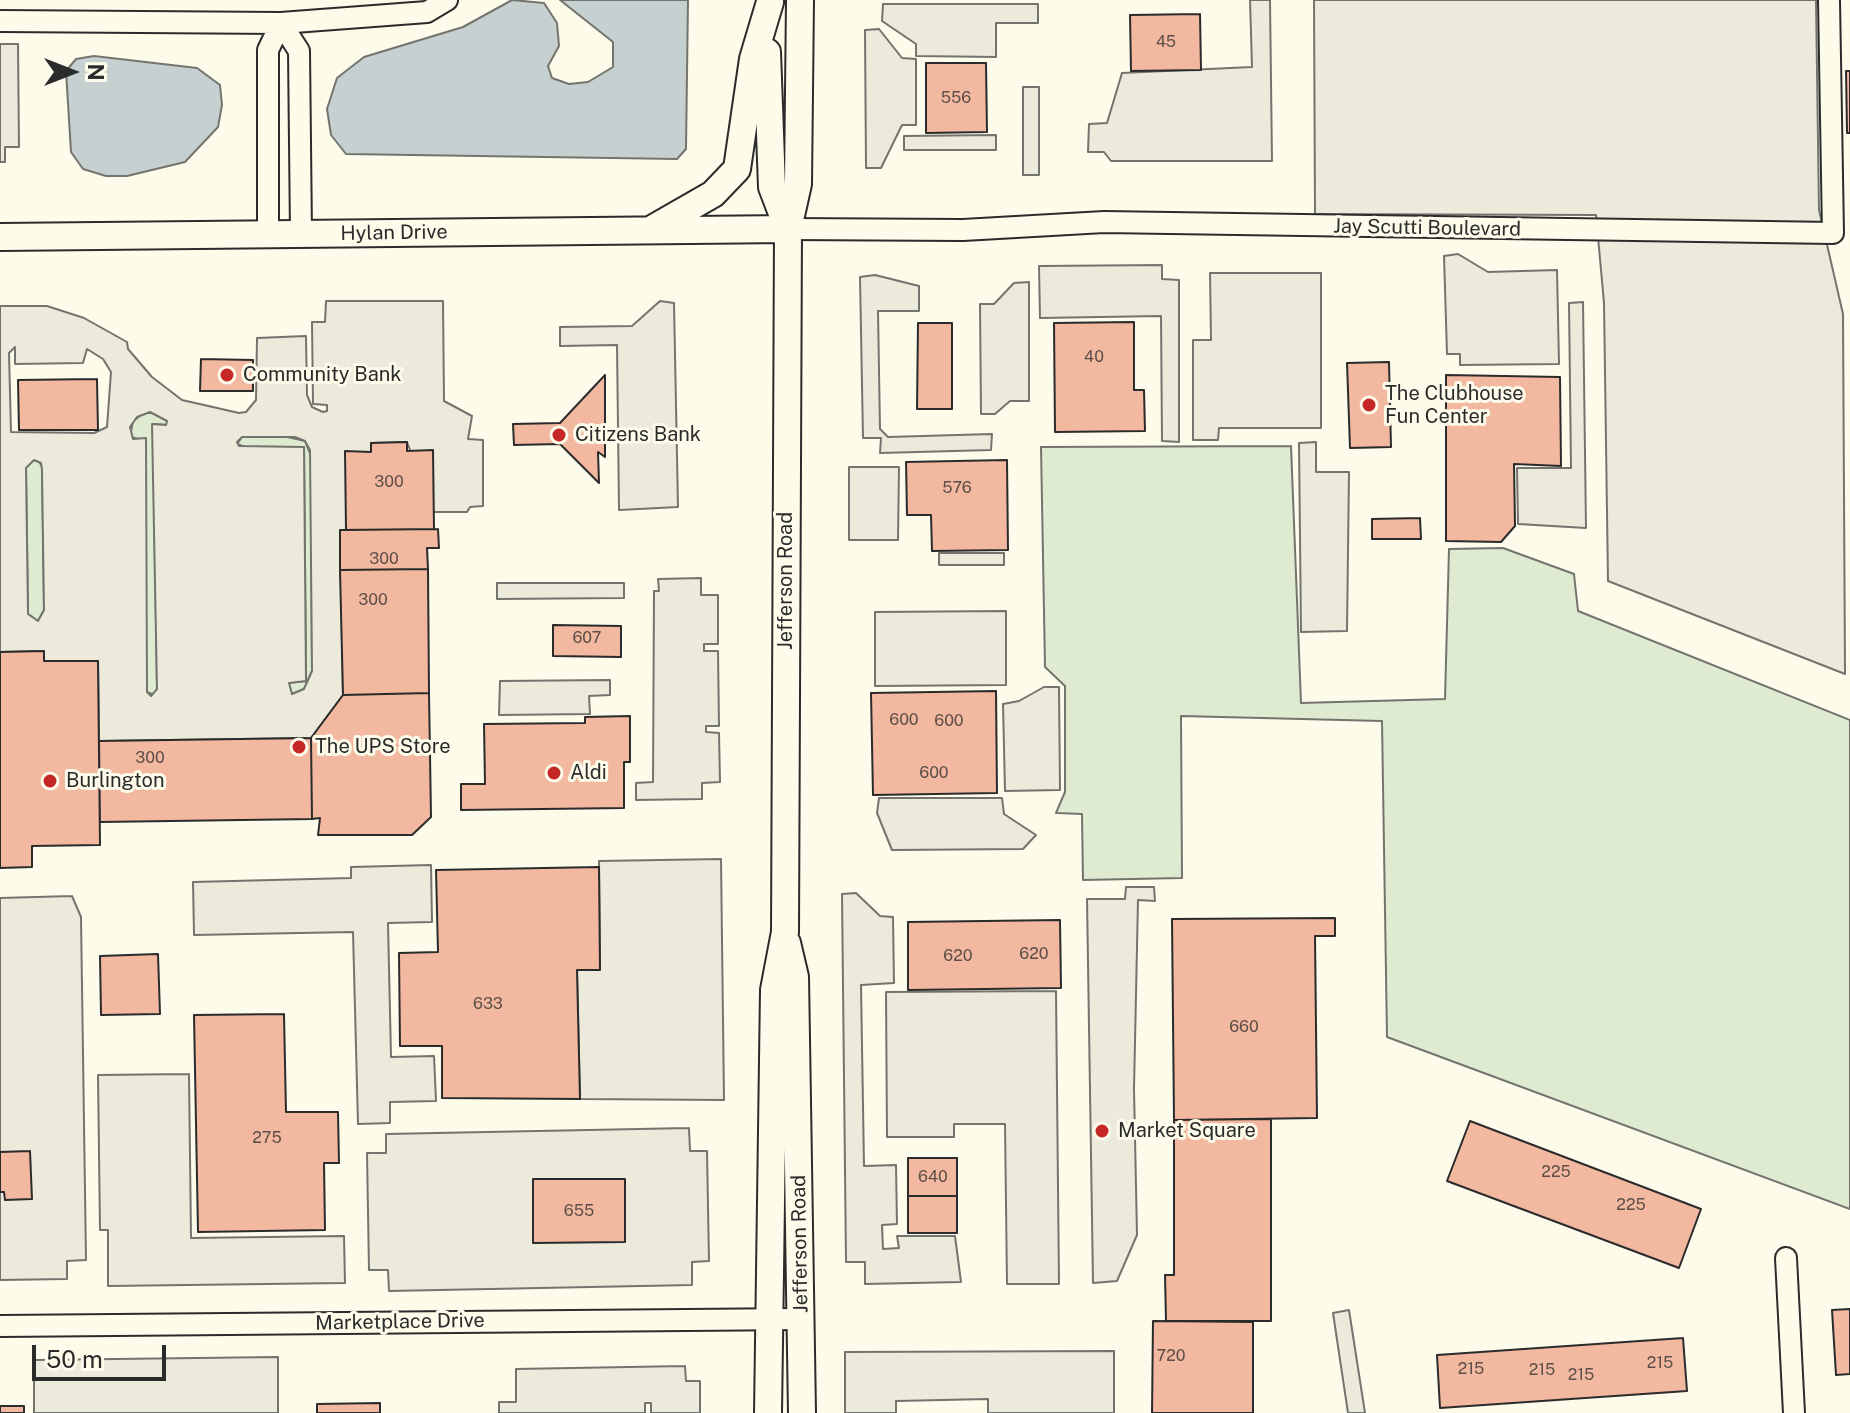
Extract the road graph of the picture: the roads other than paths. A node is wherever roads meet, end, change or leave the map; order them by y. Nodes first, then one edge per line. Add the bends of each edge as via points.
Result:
1 (447, 0) edge
2 (800, 0) edge
3 (1829, 0) edge
4 (770, 1) edge
5 (0, 21) edge
6 (281, 23) junction
7 (788, 229) junction
8 (650, 231) junction
9 (268, 234) junction
10 (301, 234) junction
11 (0, 237) edge
12 (785, 932) junction
13 (1786, 1258) dead end
14 (768, 1319) junction
15 (801, 1319) junction
16 (0, 1326) edge
17 (768, 1413) edge
18 (802, 1413) edge
19 (1794, 1413) edge

1 - 6 street via 427,12
2 - 7 main road, Jefferson Road via 798,184
3 - 7 street, Jay Scutti Boulevard via 1833,233 1104,222 963,230
4 - 7 main road, Jefferson Road via 772,187
4 - 8 main road via 753,59 737,169 713,194
5 - 6 street
6 - 9 street via 268,50
6 - 10 street via 299,51
7 - 8 main road, Hylan Drive
7 - 12 main road, Jefferson Road
8 - 10 main road, Hylan Drive
9 - 10 main road, Hylan Drive
9 - 11 main road, Hylan Drive
12 - 14 main road, Jefferson Road via 774,990
12 - 15 main road, Jefferson Road via 795,977
13 - 19 street
14 - 15 street, Marketplace Drive
14 - 16 street, Marketplace Drive
14 - 17 main road, Jefferson Road
15 - 18 main road, Jefferson Road

